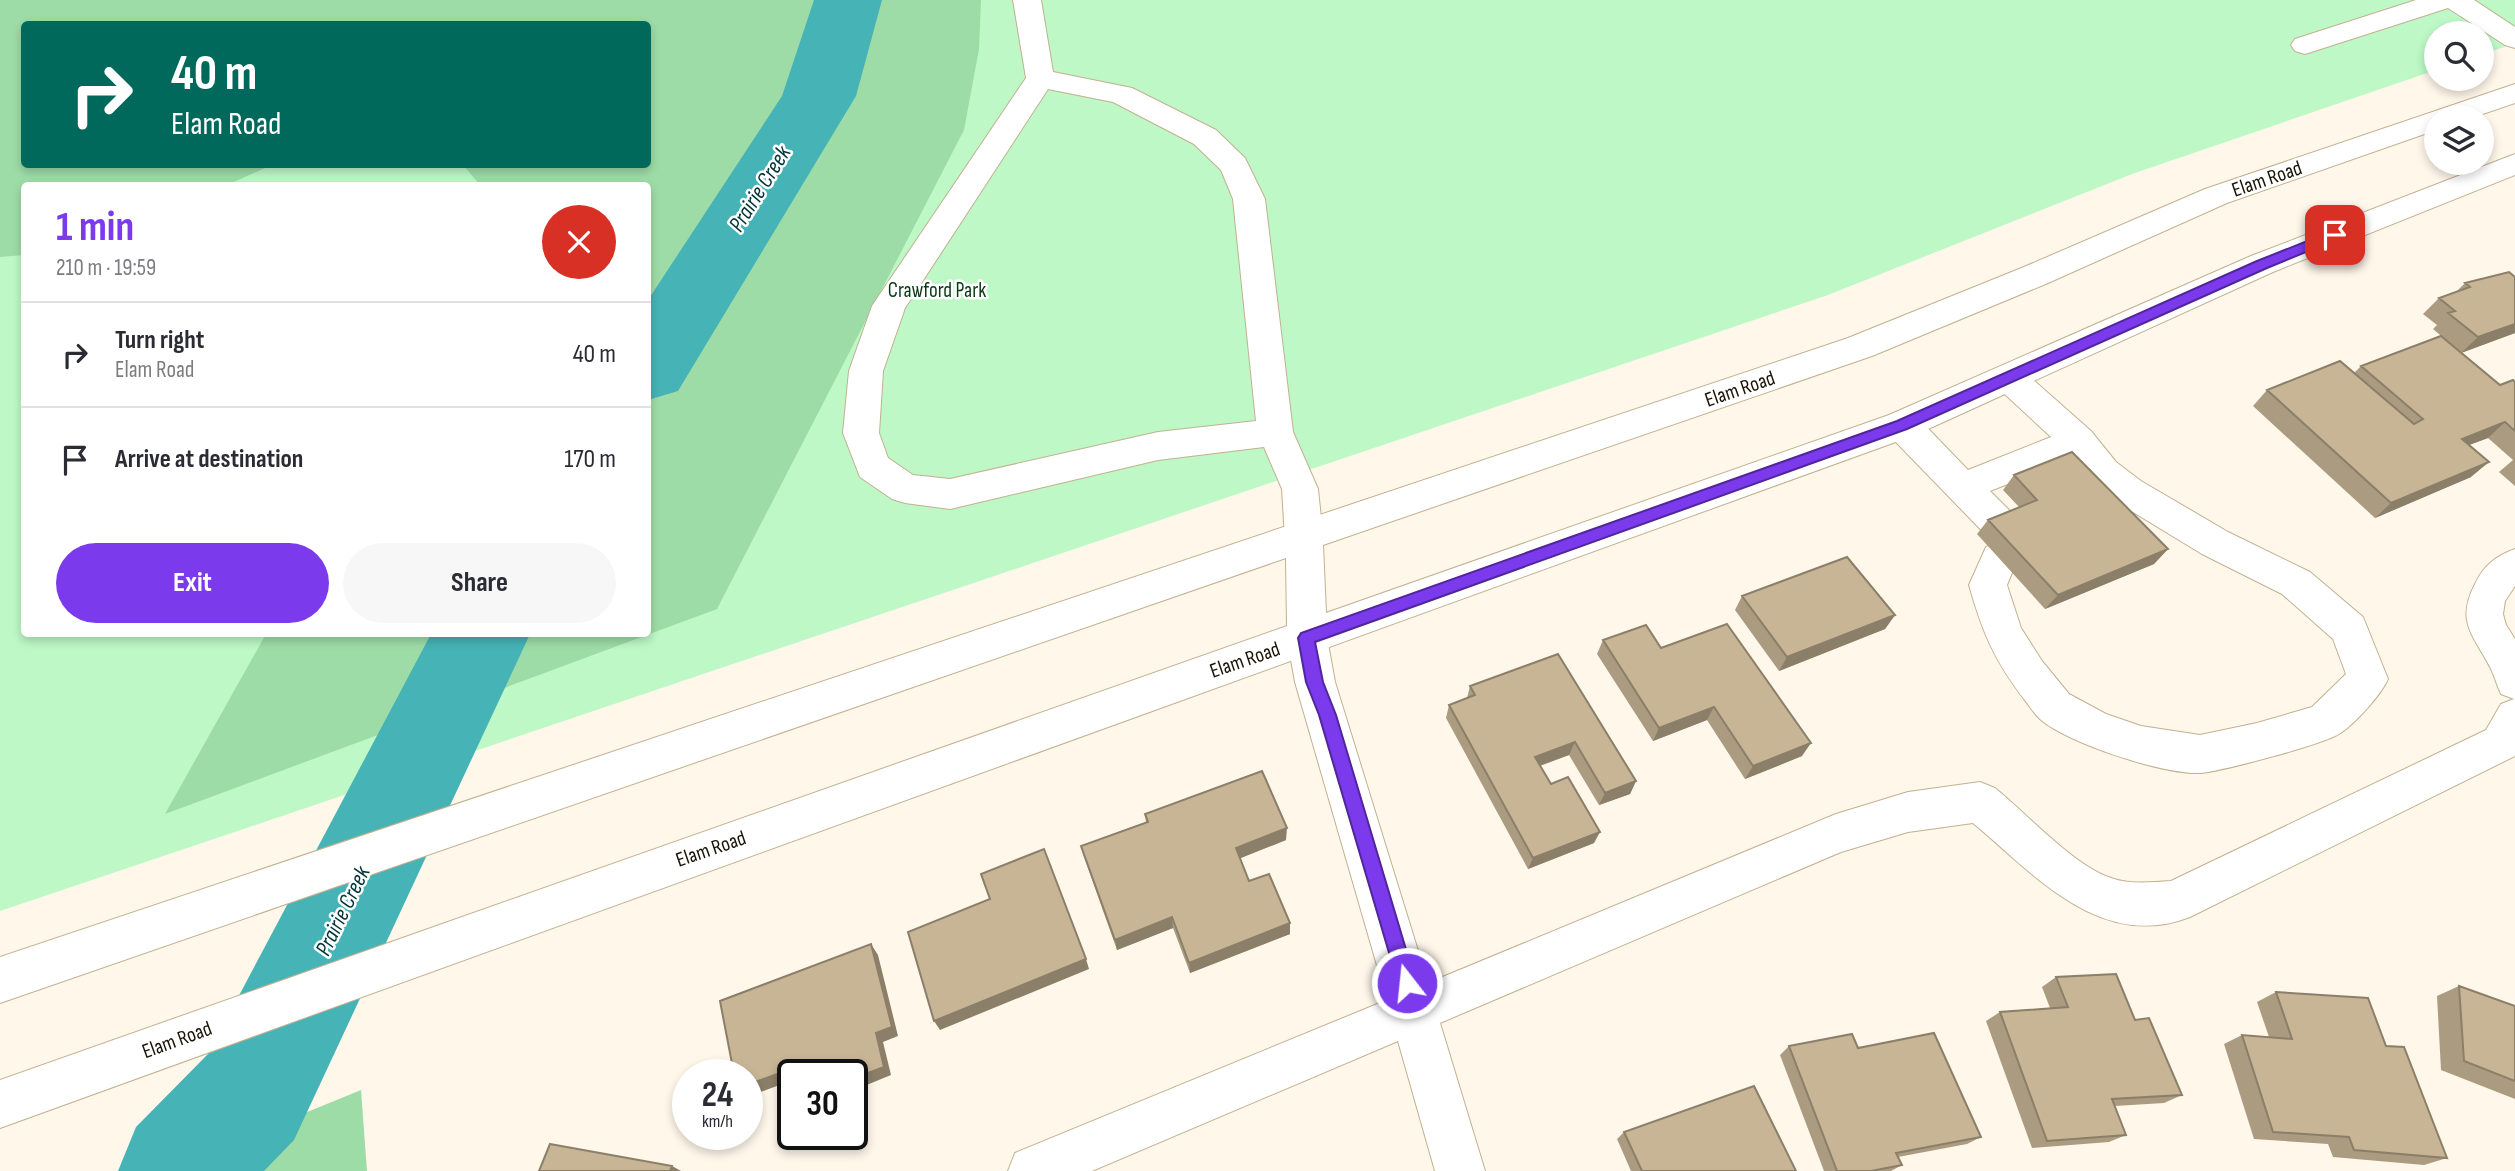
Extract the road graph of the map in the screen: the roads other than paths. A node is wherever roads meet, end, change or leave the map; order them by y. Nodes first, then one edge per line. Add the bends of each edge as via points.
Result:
1 (1027, 0) edge
2 (2445, 0) edge
3 (2455, 0) edge
4 (2515, 39) edge
5 (2305, 45) dead end
6 (1040, 78) junction
7 (2515, 93) edge
8 (2480, 105) edge
9 (2424, 124) edge
10 (2515, 164) edge
11 (2009, 378) junction
12 (1902, 425) junction
13 (1275, 432) junction
14 (2078, 441) junction
15 (1963, 487) junction
16 (1304, 538) junction
17 (2515, 565) edge
18 (1307, 638) junction
19 (2515, 682) edge
20 (2515, 717) edge
21 (0, 980) edge
22 (1415, 1010) junction
23 (0, 1104) edge
24 (1033, 1171) edge
25 (1460, 1171) edge

1 - 6 main road
2 - 5 main road
3 - 4 main road
6 - 13 main road via 1122,95 1205,137 1234,165 1249,199
6 - 13 main road via 889,306 866,371 861,433 873,467 905,489 950,494 1158,446
7 - 8 main road
9 - 16 main road, Elam Road via 2216,196 1860,347
10 - 11 main road, Elam Road via 2262,264
11 - 12 main road, Elam Road
11 - 14 main road
12 - 15 main road
12 - 18 main road, Elam Road
13 - 16 main road via 1300,489
14 - 15 main road
14 - 15 main road via 2099,468 2129,491 2215,543 2296,583 2349,629 2368,679 2325,721 2200,754 2141,745 2092,727 2055,707 2003,634 1988,585 2000,541
16 - 18 main road
16 - 21 main road, Elam Road
17 - 19 main road via 2504,570 2484,598 2486,628
18 - 22 main road via 1315,682
18 - 23 main road, Elam Road
20 - 22 main road via 2501,743 2174,902 2128,903 2086,888 1980,802 1908,812 1836,834
22 - 24 main road
22 - 25 main road

